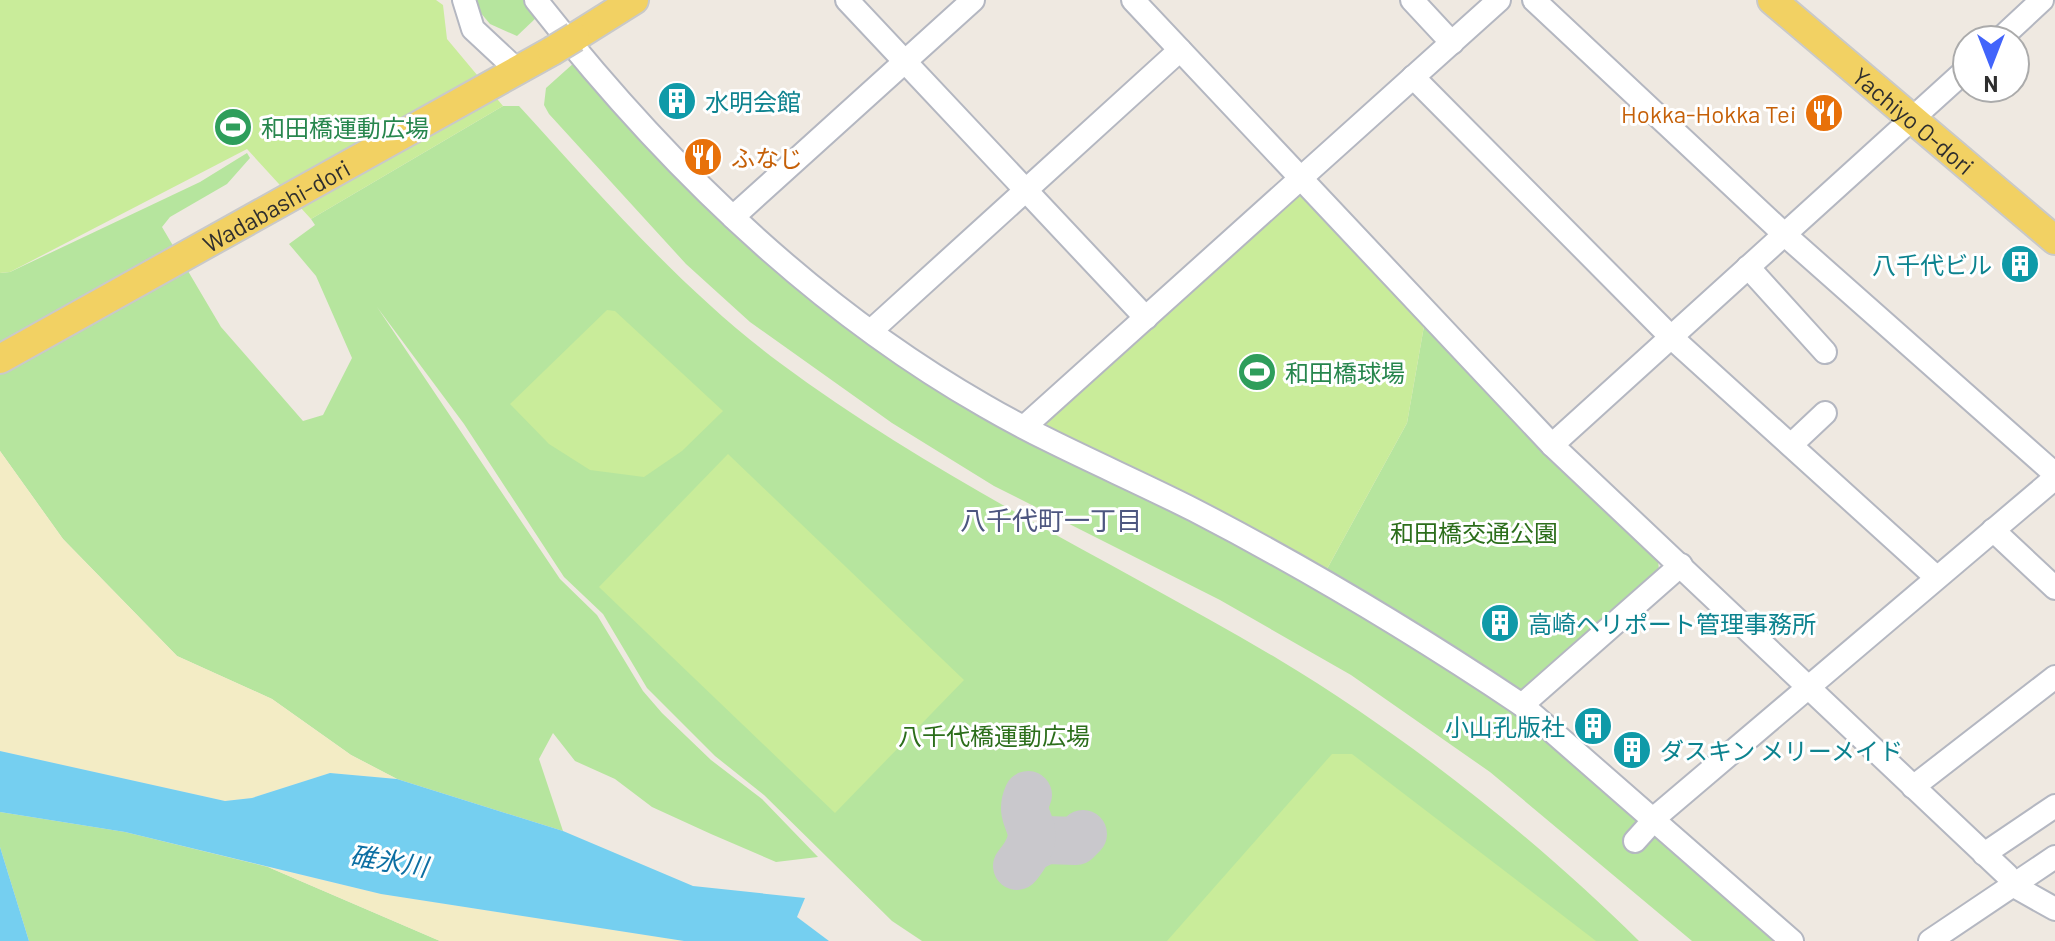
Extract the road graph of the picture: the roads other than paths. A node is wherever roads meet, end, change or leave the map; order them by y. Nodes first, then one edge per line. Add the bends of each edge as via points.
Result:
1 (464, 0) edge
2 (536, 0) edge
3 (634, 0) edge
4 (847, 0) edge
5 (973, 0) edge
6 (1133, 0) edge
7 (1412, 0) edge
8 (1499, 0) edge
9 (1534, 0) edge
10 (1772, 0) edge
11 (2042, 0) edge
12 (2016, 24) edge
13 (1452, 43) junction
14 (1180, 50) junction
15 (905, 61) junction
16 (510, 74) junction
17 (1413, 77) junction
18 (1951, 84) edge
19 (1914, 118) junction
20 (1301, 178) junction
21 (1027, 191) junction
22 (733, 217) junction
23 (1784, 234) junction
24 (2055, 240) edge
25 (1748, 267) junction
26 (1146, 318) junction
27 (872, 330) junction
28 (1671, 337) junction
29 (1825, 352) dead end
30 (0, 359) edge
31 (1825, 413) dead end
32 (1024, 427) junction
33 (1552, 445) junction
34 (1791, 445) junction
35 (2055, 476) edge
36 (1993, 530) junction
37 (1681, 565) junction
38 (1936, 577) junction
39 (2055, 588) edge
40 (2055, 677) edge
41 (1807, 685) junction
42 (1522, 705) junction
43 (1913, 787) junction
44 (2055, 806) edge
45 (1652, 821) junction
46 (1635, 841) dead end
47 (1984, 854) junction
48 (2055, 857) edge
49 (2014, 886) junction
50 (2055, 909) edge
51 (1792, 941) edge
52 (1930, 941) edge

1 - 16 street via 473,29
2 - 22 street via 591,70
3 - 16 main road, Wadabashi-dori
4 - 15 street
5 - 15 street
6 - 14 street
7 - 13 street
8 - 13 street
9 - 23 street
10 - 19 main road, Yachiyo O-dori
11 - 12 street
13 - 17 street
14 - 20 street
14 - 21 street
15 - 21 street
15 - 22 street
16 - 30 main road, Wadabashi-dori
17 - 20 street
17 - 28 street
18 - 19 street
19 - 23 street
19 - 24 main road, Yachiyo O-dori
20 - 26 street
20 - 33 street
21 - 26 street
21 - 27 street
22 - 27 street
23 - 25 street
23 - 35 street
25 - 28 street
25 - 29 street
26 - 32 street
27 - 32 street
28 - 33 street
28 - 34 street
31 - 34 street
32 - 42 street via 1321,577
33 - 37 street
34 - 38 street
35 - 36 street
36 - 38 street
36 - 39 street
37 - 41 street
37 - 42 street
38 - 41 street
40 - 43 street
41 - 43 street
41 - 45 street
42 - 45 street
43 - 47 street
44 - 47 street
45 - 46 street
45 - 51 street
47 - 49 street
48 - 49 street
49 - 50 street
49 - 52 street

